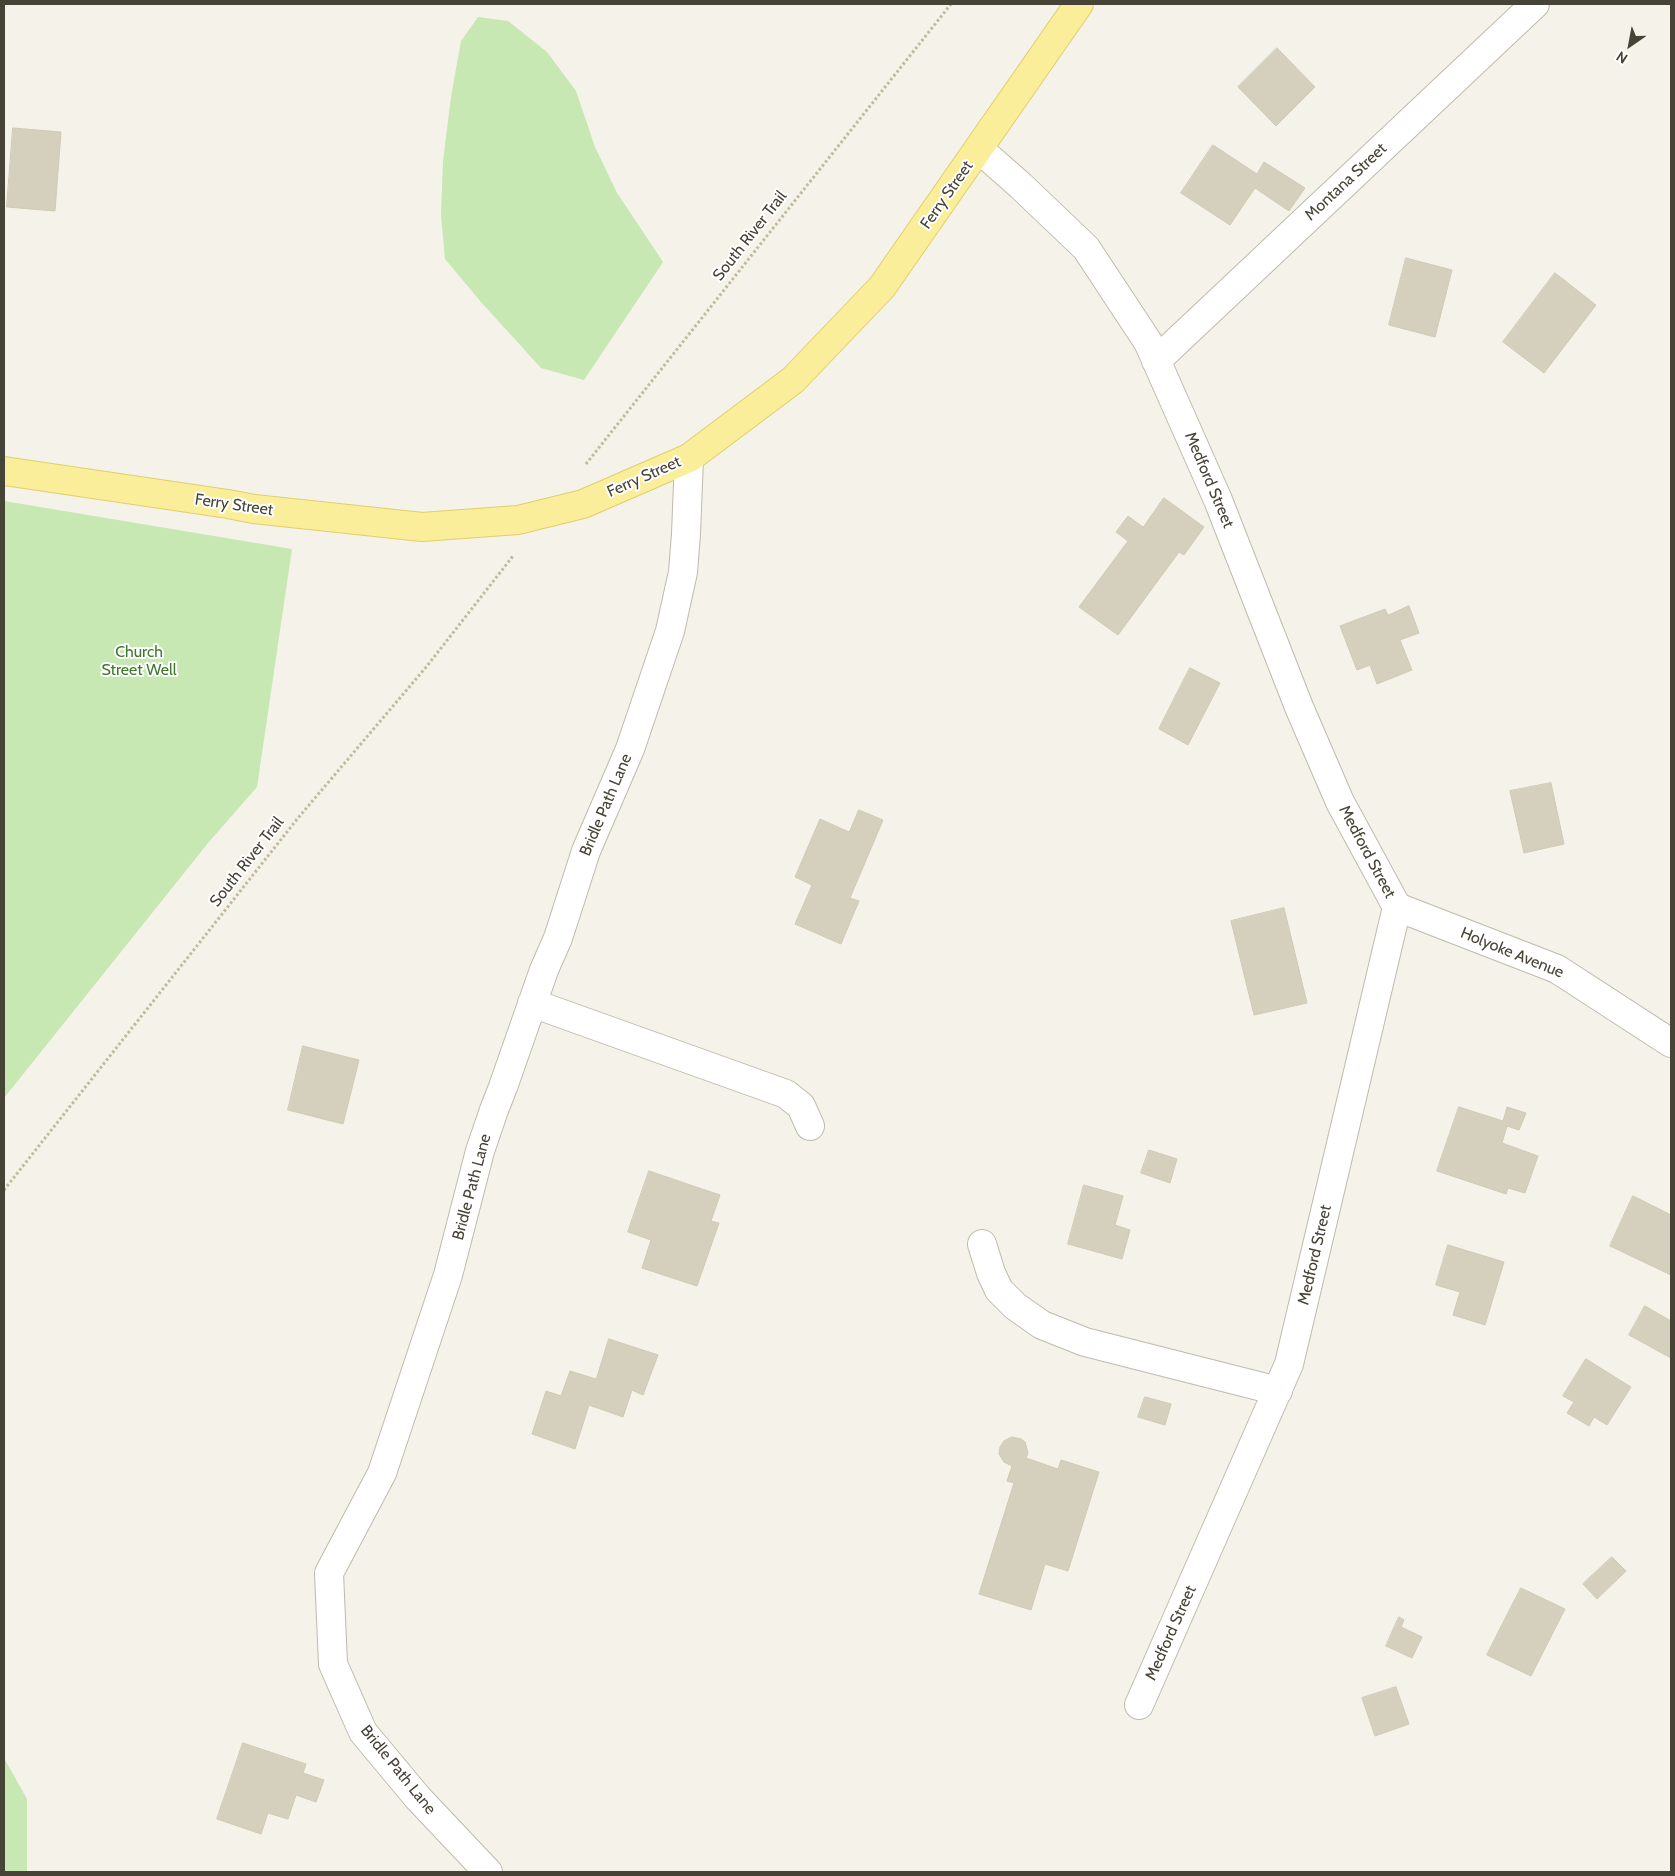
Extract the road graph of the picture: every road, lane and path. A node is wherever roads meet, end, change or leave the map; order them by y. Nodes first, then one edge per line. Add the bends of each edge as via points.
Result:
1 (951, 4) edge
2 (1079, 4) edge
3 (1535, 4) edge
4 (979, 149) junction
5 (1156, 361) junction
6 (689, 458) junction
7 (582, 469) dead end
8 (4, 471) edge
9 (515, 553) dead end
10 (1397, 908) junction
11 (532, 1003) junction
12 (1671, 1043) edge
13 (810, 1126) dead end
14 (4, 1190) edge
15 (982, 1244) dead end
16 (1278, 1391) junction
17 (1139, 1705) dead end
18 (488, 1872) edge

1 - 7 path, South River Trail
2 - 4 main road, Ferry Street
3 - 5 street, Montana Street
4 - 5 street, Medford Street via 1086,248 1148,342
4 - 6 main road, Ferry Street via 882,287 793,380
5 - 10 street, Medford Street via 1218,500 1336,793
6 - 8 main road, Ferry Street via 583,504 518,520 422,527 254,509
6 - 11 street, Bridle Path Lane via 683,572 670,632 630,749 586,851 558,938
9 - 14 path, South River Trail via 427,666 298,818
10 - 12 street, Holyoke Avenue via 1557,969
10 - 16 street, Medford Street via 1289,1364
11 - 13 street via 786,1094 801,1106
11 - 18 street, Bridle Path Lane via 483,1143 448,1275 382,1473 329,1573 333,1664 363,1732 418,1798
15 - 16 street via 998,1290 1042,1325 1085,1342
16 - 17 street, Medford Street

